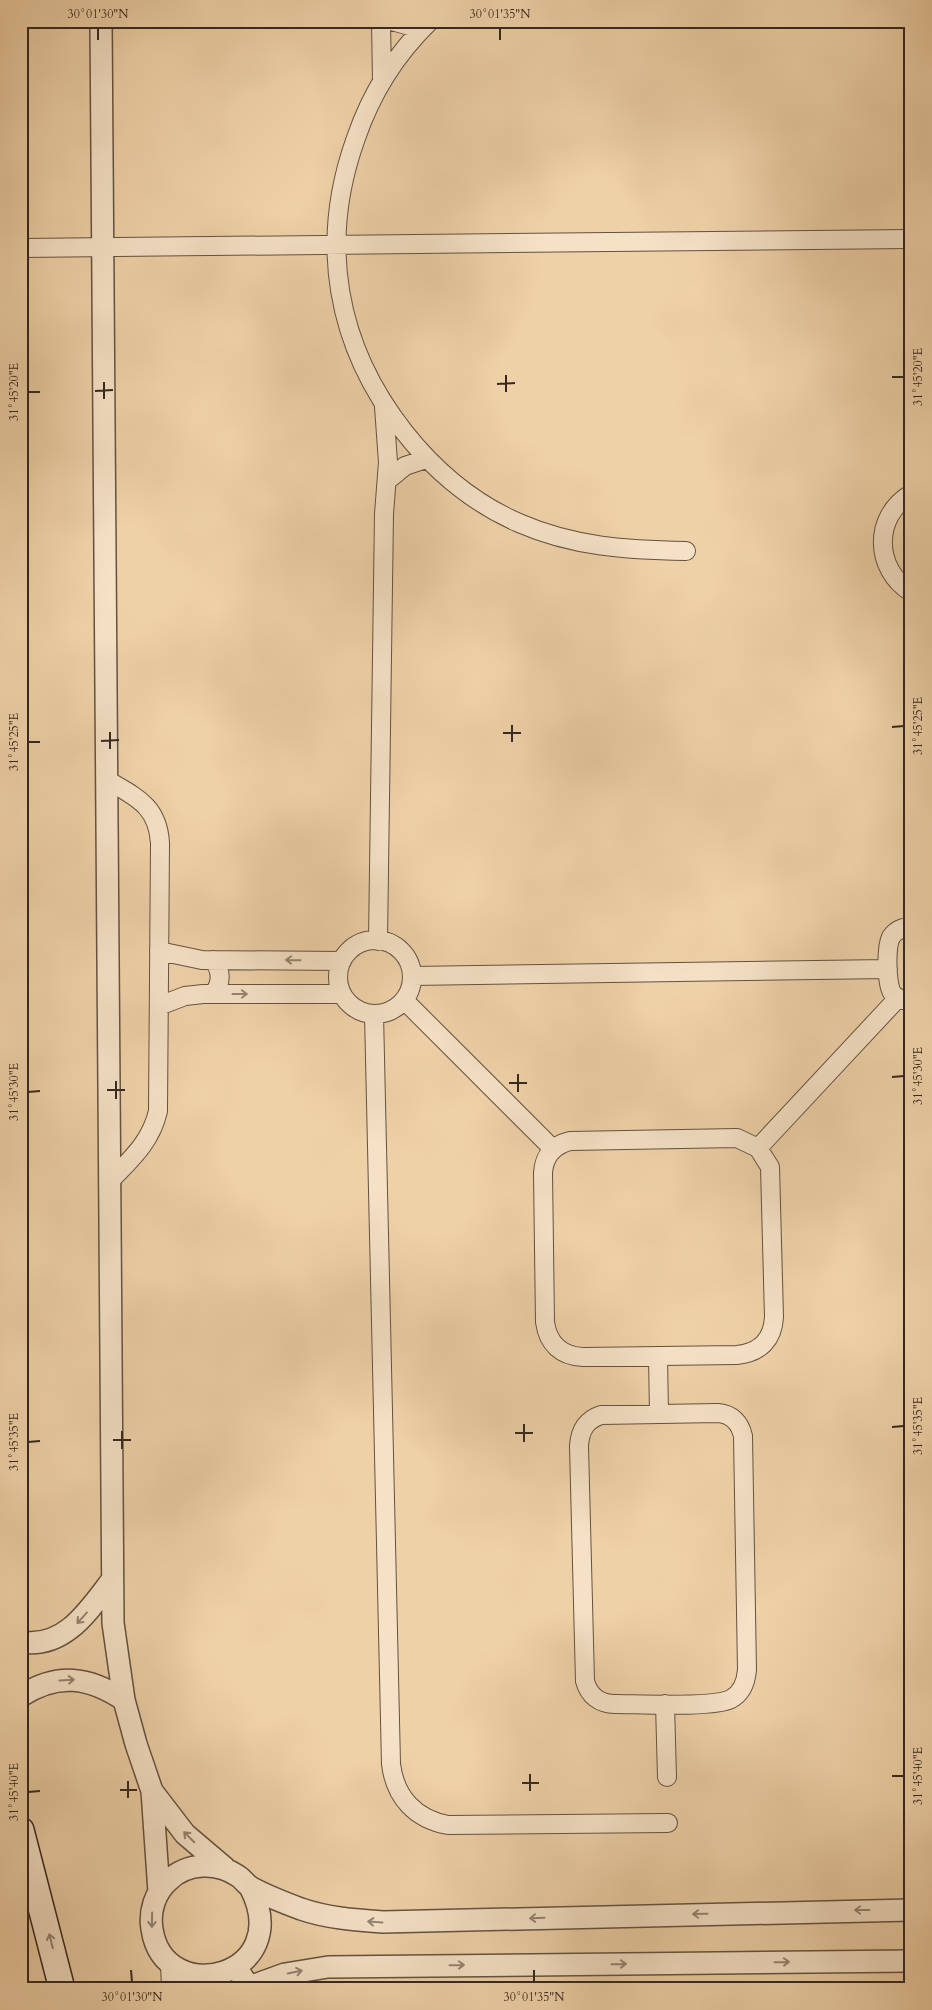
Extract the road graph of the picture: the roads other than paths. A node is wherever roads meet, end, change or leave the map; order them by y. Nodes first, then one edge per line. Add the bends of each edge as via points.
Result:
1 (100, 21) edge
2 (381, 21) edge
3 (392, 21) edge
4 (428, 24) edge
5 (382, 83) junction
6 (911, 239) edge
7 (336, 246) junction
8 (21, 248) edge
9 (102, 249) junction
10 (384, 407) junction
11 (426, 459) junction
12 (388, 480) junction
13 (911, 494) edge
14 (686, 551) dead end
15 (911, 592) edge
16 (107, 780) junction
17 (911, 927) edge
18 (378, 941) junction
19 (159, 951) junction
20 (213, 960) junction
21 (342, 961) junction
22 (888, 969) junction
23 (412, 976) junction
24 (212, 994) junction
25 (342, 994) junction
26 (404, 1000) junction
27 (904, 1000) edge
28 (159, 1006) junction
29 (374, 1014) junction
30 (758, 1148) junction
31 (552, 1149) junction
32 (110, 1181) junction
33 (658, 1356) junction
34 (659, 1414) junction
35 (112, 1580) junction
36 (21, 1642) edge
37 (21, 1696) edge
38 (124, 1700) junction
39 (665, 1704) junction
40 (667, 1777) dead end
41 (152, 1791) junction
42 (668, 1823) dead end
43 (21, 1830) edge
44 (226, 1869) junction
45 (250, 1887) junction
46 (159, 1892) junction
47 (911, 1910) edge
48 (911, 1960) edge
49 (170, 1963) junction
50 (236, 1967) junction
51 (247, 1988) edge
52 (62, 1989) edge
53 (171, 1989) edge

1 - 9 street
2 - 5 street
3 - 4 street via 401,26
4 - 5 street via 402,53
5 - 7 street via 360,124 351,150 339,200
6 - 7 street
7 - 9 street
7 - 10 street via 345,320 363,369
8 - 9 street
9 - 16 street
10 - 11 street
10 - 12 street
11 - 12 street via 405,466
11 - 14 street via 468,495 546,534 601,547
12 - 18 street via 384,524
13 - 15 street via 891,513 882,545 893,576
16 - 19 street via 142,801 158,825
16 - 32 street
17 - 22 street via 901,928 892,936
18 - 21 street via 353,948
18 - 23 street via 395,946 401,952
19 - 20 street
19 - 28 street
21 -> 20 street
20 - 24 street via 220,977
21 - 25 street via 338,977
22 - 23 street
22 - 27 street via 890,989
23 - 26 street
24 -> 25 street
24 - 28 street via 185,996
25 - 29 street via 359,1010
26 - 29 street via 391,1011
26 - 31 street
27 - 30 street
28 - 32 street via 156,1120 144,1146
29 - 42 street via 391,1764 396,1786 416,1813 448,1825
30 - 31 street via 745,1140 729,1138 570,1141
30 - 33 street via 767,1160 771,1175 774,1317 771,1333 761,1347 746,1354
31 - 33 street via 543,1172 544,1322 549,1338 560,1351 575,1357
32 - 35 street
33 - 34 street
34 - 39 street via 594,1417 584,1426 578,1446 587,1688 596,1699 608,1704
34 - 39 street via 723,1414 740,1426 744,1442 745,1682 734,1697 722,1702
35 -> 36 street via 87,1613 66,1632 40,1642
35 - 38 street via 114,1631
37 -> 38 street via 47,1683 77,1680 106,1689
38 - 41 street
39 - 40 street
44 -> 41 street via 185,1834
41 - 46 street
52 -> 43 main road
44 - 45 street
44 - 46 street via 196,1866 181,1871
47 -> 45 street via 383,1922 324,1916
45 - 50 street via 258,1903 261,1921 258,1939 250,1955
46 -> 49 street via 153,1906 153,1937
51 -> 48 street via 285,1974 328,1967
49 - 50 street via 185,1972 202,1976 220,1974
49 - 53 street
50 - 51 street

